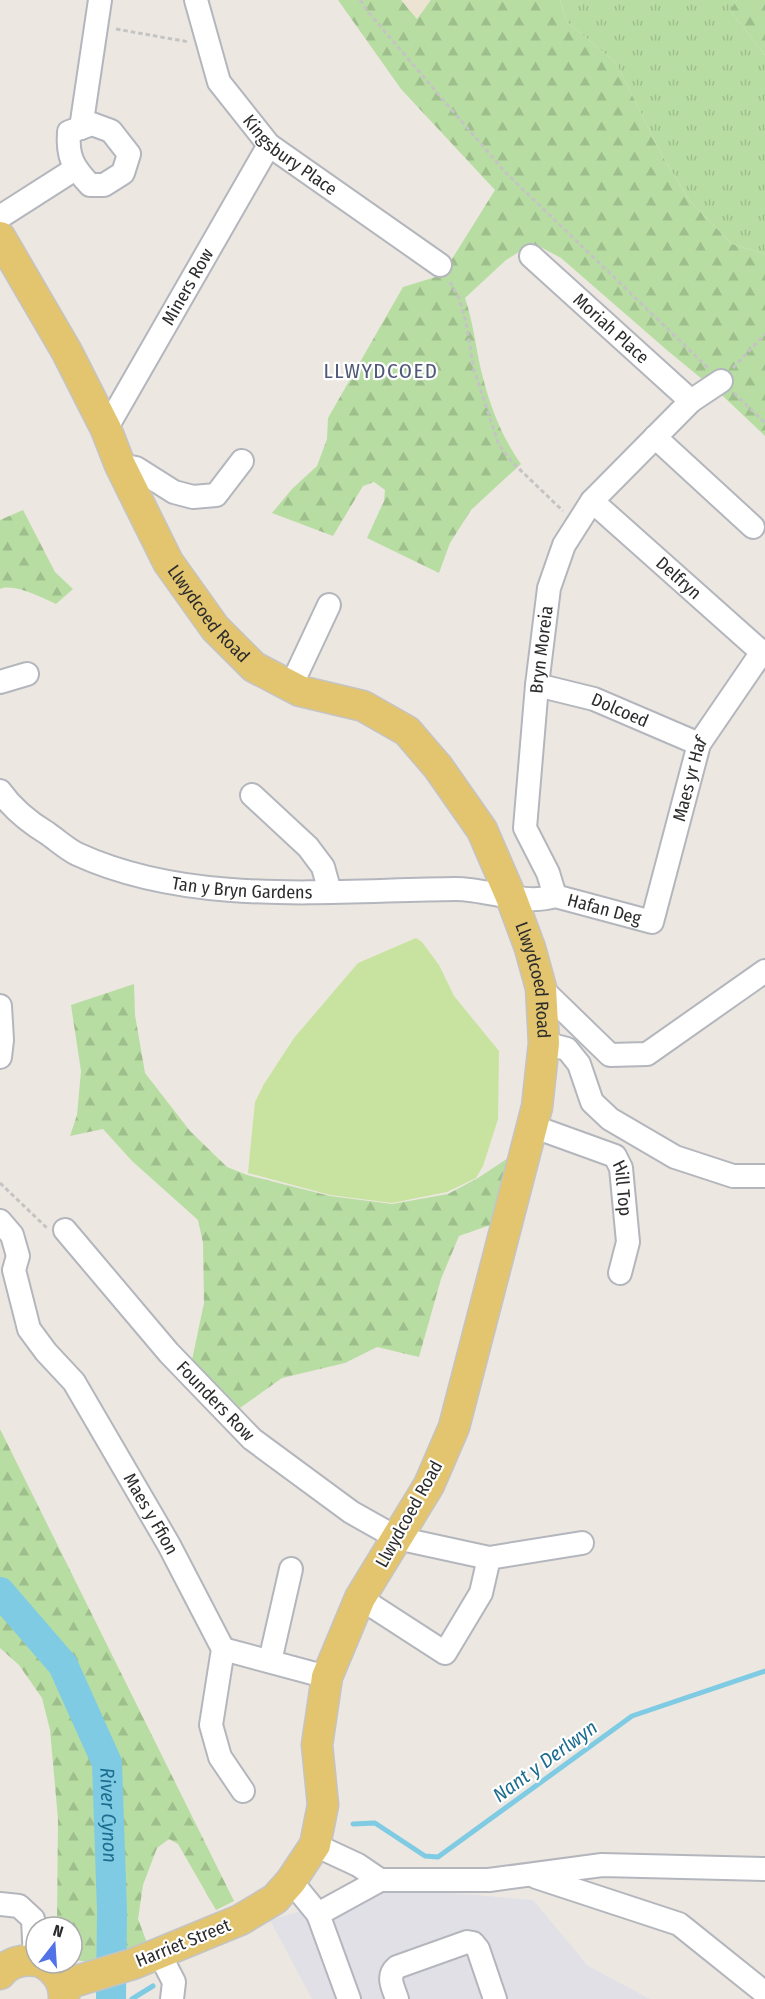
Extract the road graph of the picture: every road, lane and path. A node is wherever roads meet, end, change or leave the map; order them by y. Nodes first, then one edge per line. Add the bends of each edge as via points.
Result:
1 (100, 0) edge
2 (196, 0) edge
3 (360, 0) edge
4 (96, 26) junction
5 (209, 46) junction
6 (81, 128) junction
7 (269, 145) junction
8 (75, 169) junction
9 (0, 215) edge
10 (0, 237) edge
11 (531, 256) dead end
12 (440, 265) joint
13 (765, 334) edge
14 (721, 381) junction
15 (691, 401) junction
16 (765, 423) edge
17 (106, 429) junction
18 (656, 437) junction
19 (242, 460) dead end
20 (120, 465) junction
21 (592, 501) junction
22 (577, 525) junction
23 (753, 527) dead end
24 (329, 605) dead end
25 (763, 654) edge
26 (27, 674) dead end
27 (0, 682) edge
28 (537, 685) junction
29 (291, 686) junction
30 (699, 744) junction
31 (0, 791) edge
32 (252, 795) dead end
33 (330, 892) junction
34 (555, 896) junction
35 (511, 897) junction
36 (652, 922) joint
37 (765, 971) edge
38 (541, 988) junction
39 (0, 1006) edge
40 (544, 1043) junction
41 (0, 1057) edge
42 (532, 1126) junction
43 (765, 1176) edge
44 (0, 1183) edge
45 (0, 1221) edge
46 (64, 1230) joint
47 (620, 1273) dead end
48 (397, 1538) junction
49 (582, 1543) dead end
50 (489, 1558) junction
51 (291, 1569) dead end
52 (360, 1599) junction
53 (223, 1649) junction
54 (270, 1661) junction
55 (327, 1677) junction
56 (243, 1791) dead end
57 (315, 1845) junction
58 (765, 1869) edge
59 (528, 1875) junction
60 (380, 1880) junction
61 (291, 1881) junction
62 (0, 1904) edge
63 (318, 1914) junction
64 (29, 1915) edge
65 (146, 1959) junction
66 (24, 1960) edge
67 (0, 1974) edge
68 (59, 1975) edge
69 (72, 1987) edge
70 (765, 1993) edge
71 (172, 1999) edge
72 (349, 1999) edge
73 (397, 1999) edge
74 (495, 1999) edge

1 - 4 street
2 - 5 street, Kingsbury Place
3 - 14 path via 505,172
4 - 5 path
4 - 6 street
5 - 7 street, Kingsbury Place via 219,82
6 - 8 street via 69,132 68,149
6 - 8 street via 92,124 111,131 129,154 123,173 104,185 90,185
7 - 12 street, Kingsbury Place
7 - 17 street, Miners Row
8 - 9 street
10 - 17 main road, Llwydcoed Road via 67,352
11 - 15 street, Moriah Place
12 - 22 path via 459,298 474,370 499,445
13 - 14 path
14 - 15 street, Bryn Moreia
14 - 16 path
15 - 18 street, Bryn Moreia
17 - 20 main road, Llwydcoed Road
18 - 21 street, Bryn Moreia
18 - 23 street
19 - 20 street via 216,495 193,497 174,492 136,468
20 - 29 main road, Llwydcoed Road via 168,562 215,628 254,667
21 - 22 street, Bryn Moreia
21 - 25 street, Delfryn
22 - 28 street, Bryn Moreia via 564,545 549,588
24 - 29 street
25 - 30 street, Maes yr Haf
26 - 27 street
28 - 30 street, Dolcoed via 594,699
28 - 34 street, Bryn Moreia via 525,828
29 - 35 main road, Llwydcoed Road via 363,706 407,731 482,830
30 - 36 street, Maes yr Haf
31 - 33 street, Tan y Bryn Gardens via 35,825 76,853 127,872 204,888
32 - 33 street via 308,847 323,867
33 - 35 street, Tan y Bryn Gardens via 466,889
34 - 35 street
34 - 36 street, Hafan Deg
35 - 38 main road, Llwydcoed Road
37 - 38 street via 646,1054 610,1055
38 - 40 main road, Llwydcoed Road
39 - 41 street
40 - 42 main road, Llwydcoed Road
40 - 43 street via 567,1049 579,1064 592,1102 610,1119 675,1157 733,1176
42 - 47 street, Hill Top via 615,1155 621,1168 628,1242
42 - 48 main road, Llwydcoed Road via 454,1427 429,1485
44 - 46 path via 52,1233
45 - 53 street, Maes y Ffion via 12,1235 18,1256 14,1270 29,1329 74,1382 169,1545
46 - 48 street, Founders Row via 169,1353 252,1439 351,1512
48 - 50 street, Founders Row
48 - 52 main road, Llwydcoed Road
49 - 50 street
50 - 52 street via 481,1593 445,1653
51 - 54 street
52 - 55 main road, Llwydcoed Road
53 - 54 street
53 - 56 street via 211,1725 220,1757
54 - 55 street
55 - 57 main road, Llwydcoed Road via 317,1745 323,1805
57 - 60 street
57 - 61 main road, Llwydcoed Road
58 - 59 street via 602,1865
59 - 60 street via 489,1880
59 - 70 street via 679,1924
60 - 63 street
61 - 63 street
61 - 65 main road, Harriet Street via 275,1899 240,1920
62 - 64 street via 19,1906
63 - 72 street
65 - 69 main road, Harriet Street
65 - 71 street via 174,1982
66 - 67 main road
68 - 69 main road
73 - 74 street via 390,1978 392,1971 467,1942 478,1948

